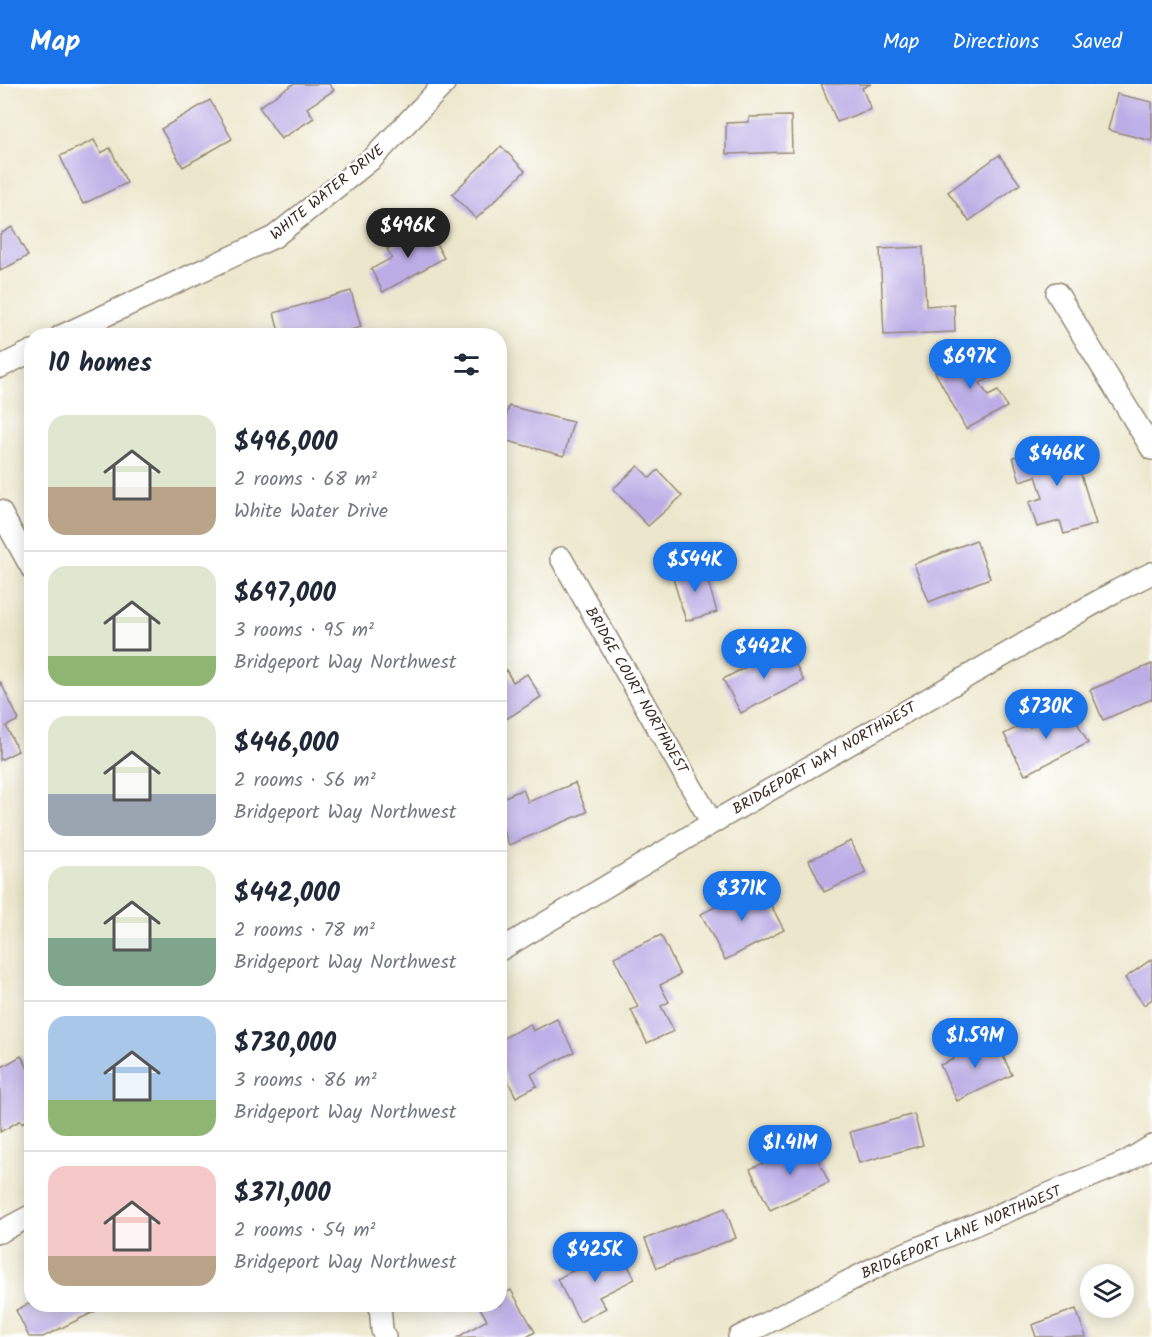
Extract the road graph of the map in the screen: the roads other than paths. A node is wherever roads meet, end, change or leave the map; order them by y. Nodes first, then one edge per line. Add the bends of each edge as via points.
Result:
1 (444, 84) edge
2 (1057, 293) dead end
3 (78, 328) edge
4 (24, 355) edge
5 (0, 368) edge
6 (1152, 449) edge
7 (0, 512) edge
8 (24, 555) edge
9 (561, 558) dead end
10 (1152, 573) edge
11 (712, 823) junction
12 (507, 946) edge
13 (1152, 1146) edge
14 (24, 1219) edge
15 (0, 1232) edge
16 (381, 1312) edge
17 (385, 1337) edge
18 (739, 1337) edge

1 - 3 street, WHITE WATER DRIVE via 373,158 274,237
2 - 6 street
4 - 5 street
7 - 8 street
9 - 11 street, BRIDGE COURT NORTHWEST
10 - 11 street, BRIDGEPORT WAY NORTHWEST
11 - 12 street, BRIDGEPORT WAY NORTHWEST
13 - 18 street, BRIDGEPORT LANE NORTHWEST via 1126,1162 894,1258
14 - 15 street
16 - 17 street

